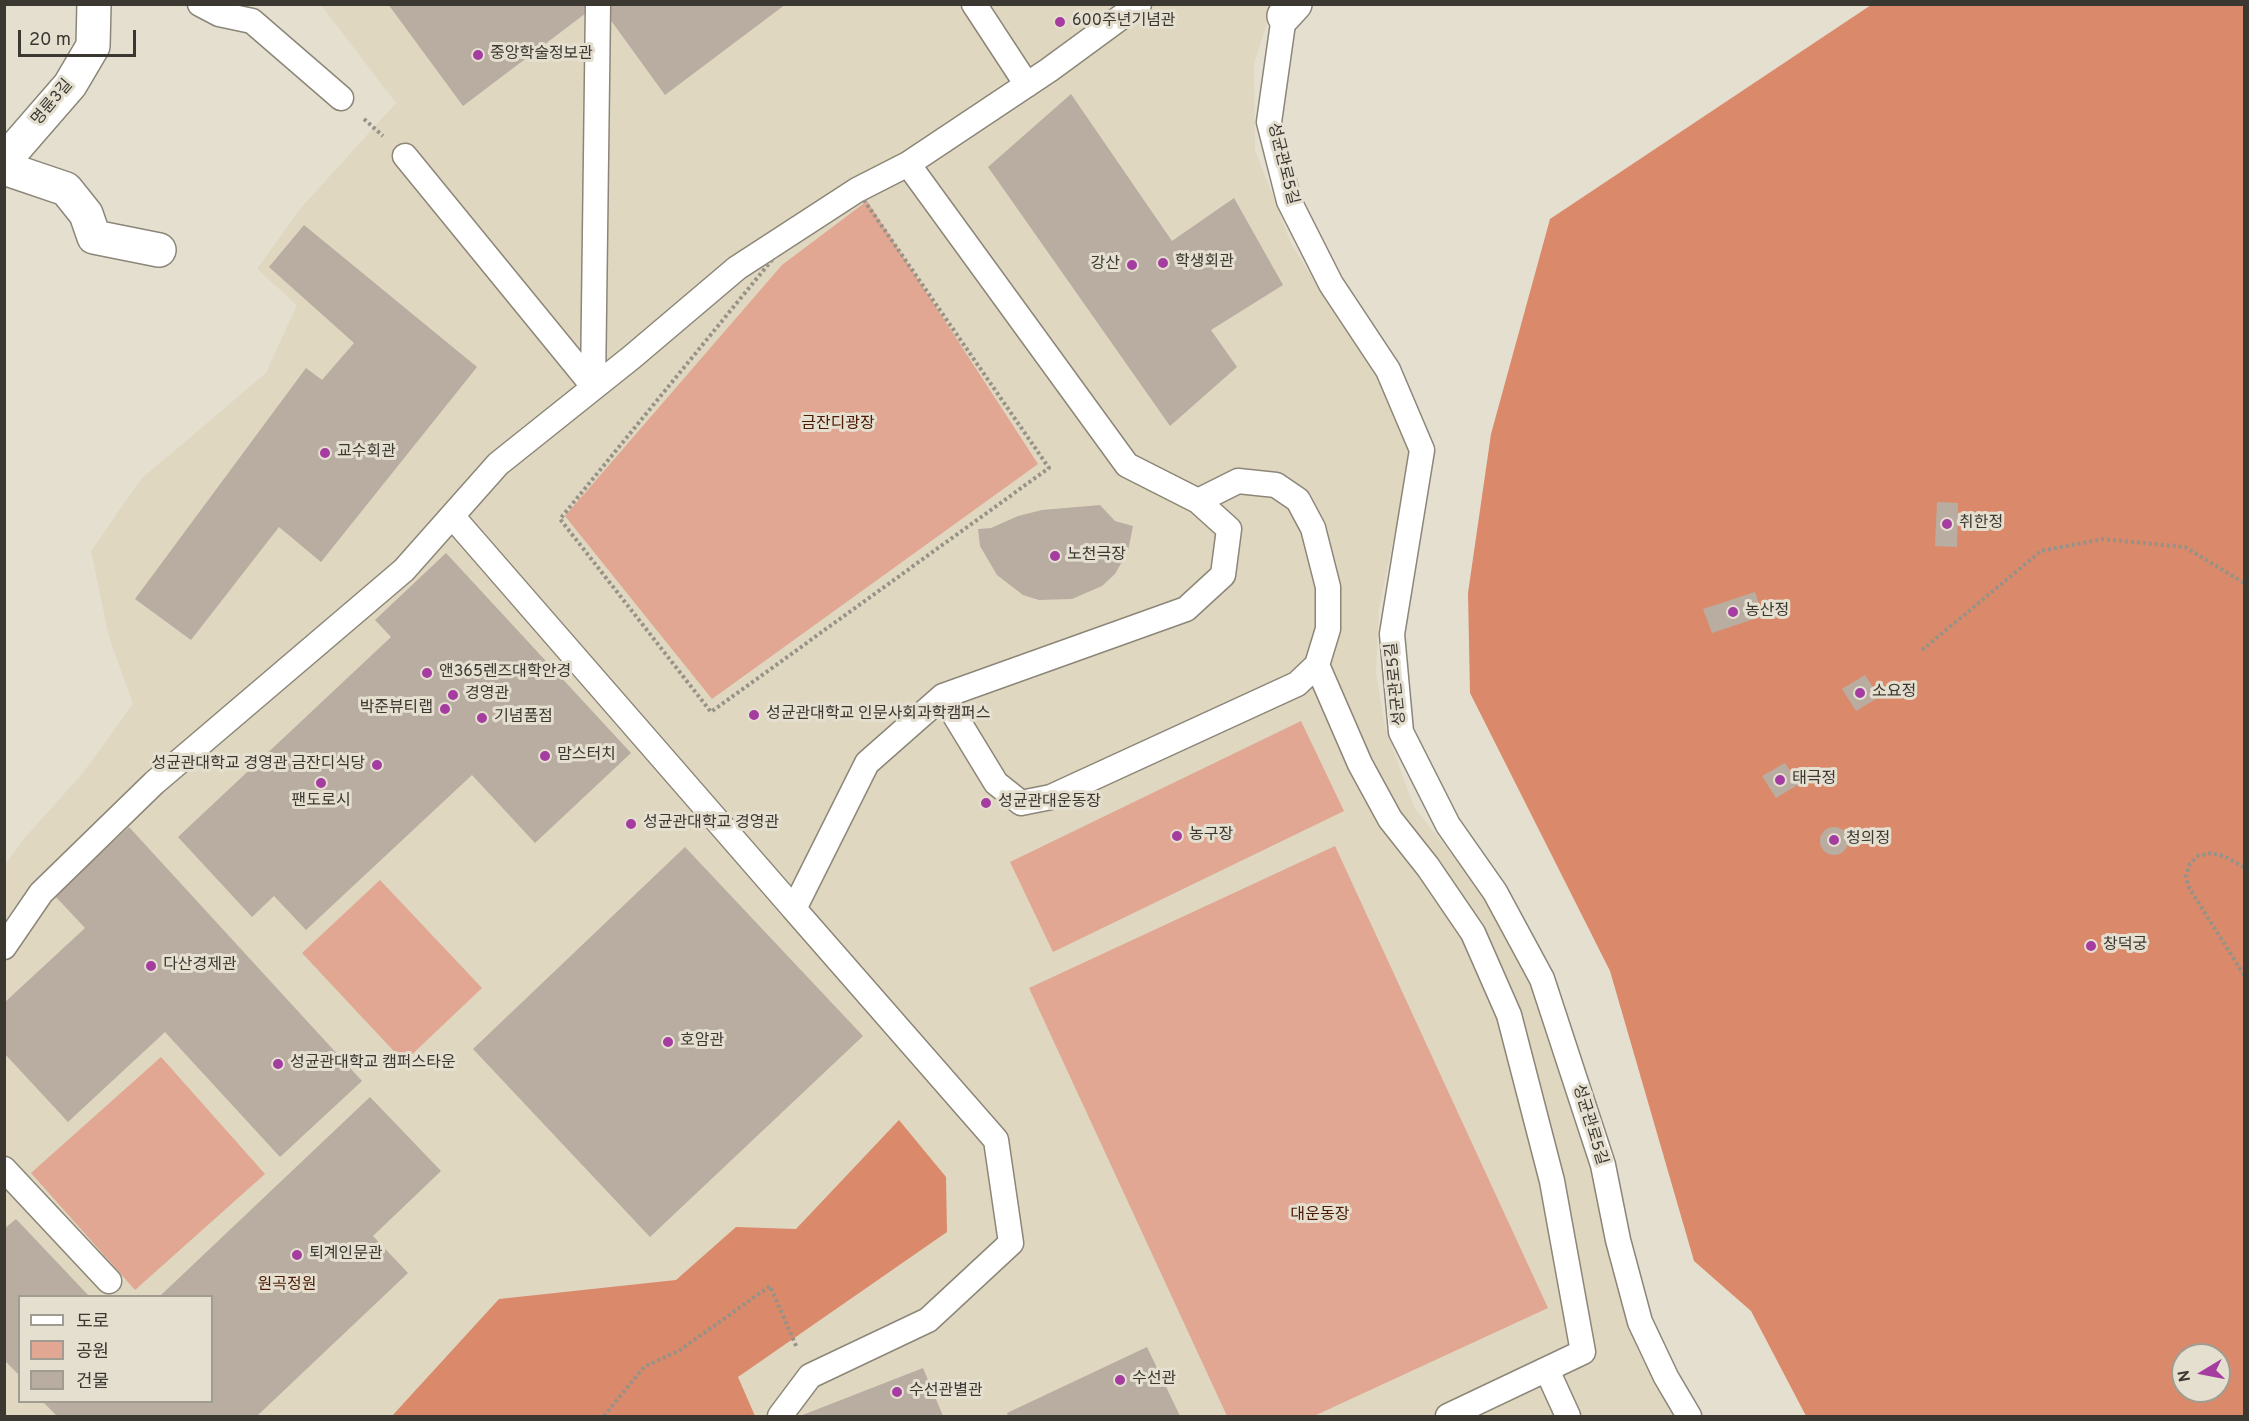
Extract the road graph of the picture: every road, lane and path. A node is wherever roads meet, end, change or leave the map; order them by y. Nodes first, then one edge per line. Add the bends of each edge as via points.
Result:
1 (94, 4) edge
2 (200, 4) edge
3 (598, 4) edge
4 (974, 4) edge
5 (1139, 4) edge
6 (1290, 10) edge
7 (1027, 85) junction
8 (341, 98) joint
9 (405, 156) joint
10 (4, 161) edge
11 (908, 164) junction
12 (4, 168) edge
13 (857, 190) junction
14 (159, 250) dead end
15 (593, 386) junction
16 (1198, 501) junction
17 (452, 516) junction
18 (2244, 583) edge
19 (1922, 650) dead end
20 (1317, 664) junction
21 (943, 696) junction
22 (2244, 867) edge
23 (794, 909) junction
24 (4, 947) edge
25 (2244, 975) edge
26 (4, 1169) edge
27 (109, 1281) dead end
28 (1547, 1370) junction
29 (810, 1376) junction
30 (604, 1416) edge
31 (780, 1416) edge
32 (1448, 1416) edge
33 (1568, 1416) edge
34 (1689, 1416) edge

1 - 10 street, 명륜3길 via 93,46 69,86
2 - 8 lane via 219,14 252,21
3 - 15 lane
4 - 7 lane
5 - 7 lane
6 - 34 lane, 성균관로5길 via 1269,122 1289,201 1331,284 1388,370 1422,450 1392,634 1401,732 1448,825 1495,892 1542,979 1603,1165 1640,1322
7 - 11 lane
8 - 9 path
9 - 15 lane
11 - 13 lane
11 - 16 lane via 1126,465
12 - 14 street via 66,189 86,214 94,237
13 - 13 path via 1049,468 711,712 560,519 776,255
13 - 15 lane via 737,268
15 - 17 lane via 498,464
16 - 20 lane via 1238,481 1276,484 1298,500 1313,528 1328,587 1328,628
16 - 21 lane via 1229,528 1223,575 1186,609
17 - 23 lane
17 - 24 lane via 404,570 154,783 41,893
18 - 19 path via 2186,547 2103,539 2041,551
20 - 21 lane via 1297,684 1051,797 1021,803 996,783
20 - 28 lane via 1360,764 1390,819 1473,933 1509,1015 1552,1182 1584,1352
21 - 23 lane via 867,763
22 - 25 path via 2211,853 2198,856 2186,876 2188,886
23 - 29 lane via 996,1140 1011,1243 928,1320
26 - 27 lane
28 - 32 lane
28 - 33 lane
29 - 30 path via 770,1286 680,1350 644,1367
29 - 31 lane

